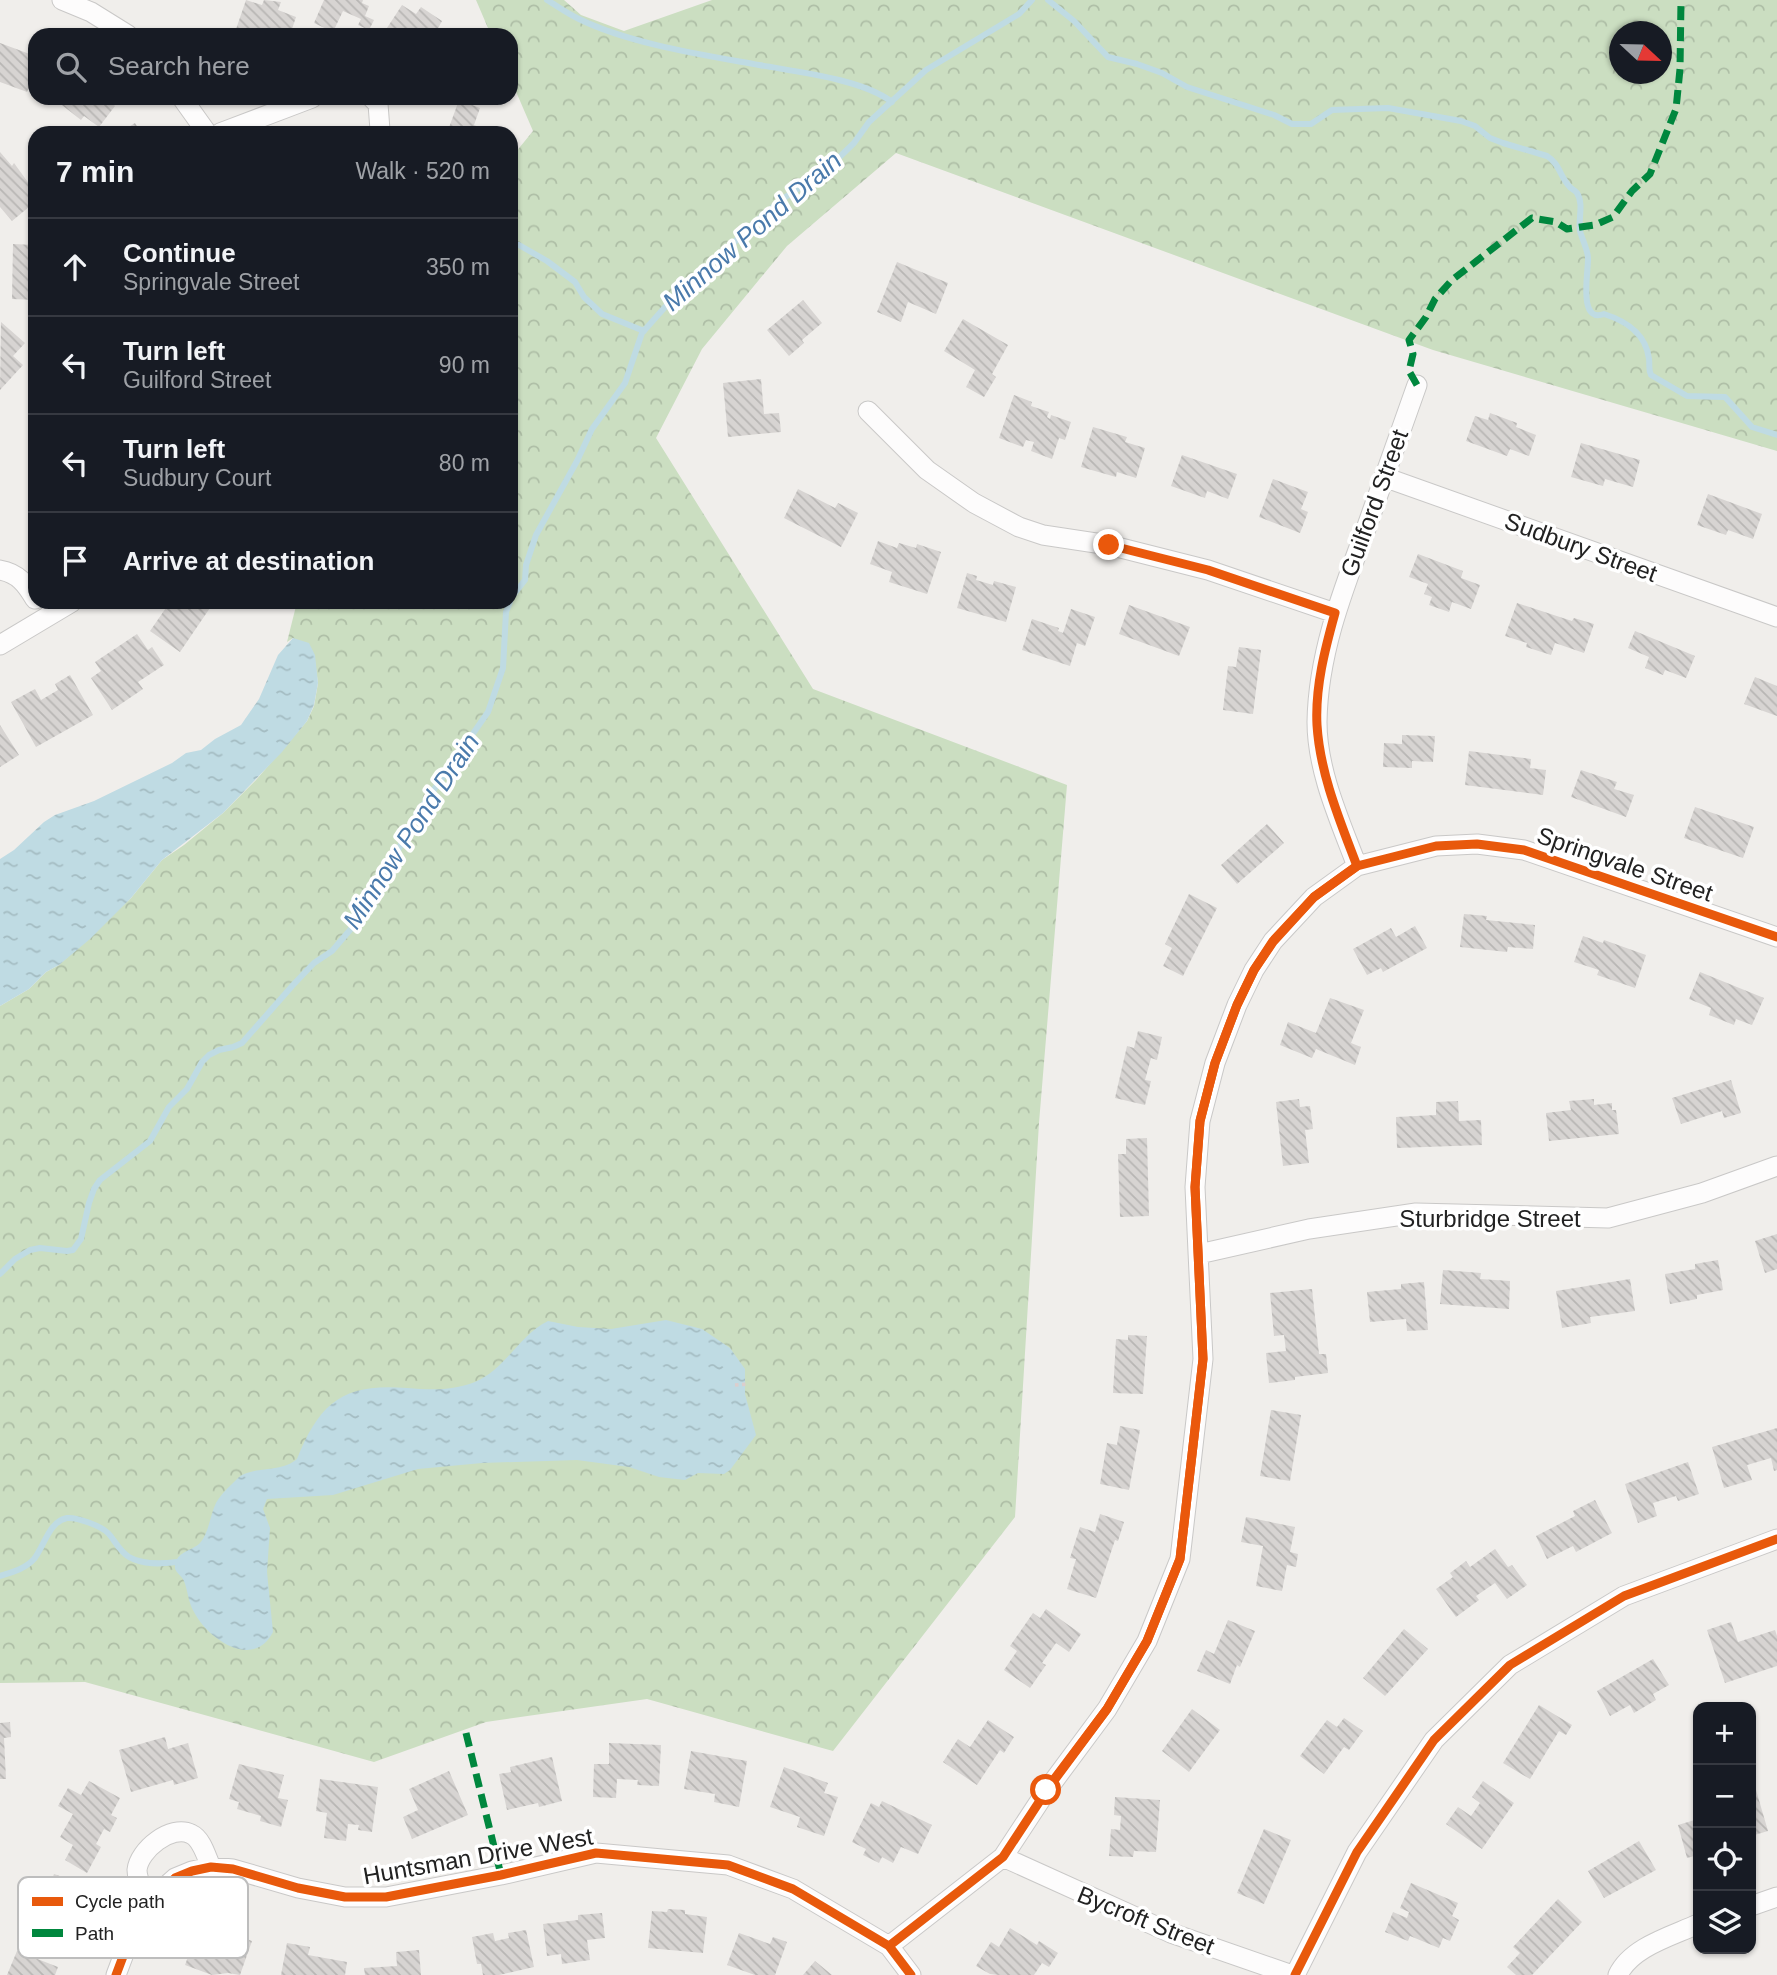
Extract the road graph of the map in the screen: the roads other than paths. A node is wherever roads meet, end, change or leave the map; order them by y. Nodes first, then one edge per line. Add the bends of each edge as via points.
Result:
1 (62, 0) edge
2 (117, 28) edge
3 (187, 105) edge
4 (294, 105) edge
5 (378, 105) edge
6 (202, 126) edge
7 (238, 126) edge
8 (380, 126) edge
9 (1417, 385) dead end
10 (868, 411) dead end
11 (1384, 477) junction
12 (0, 570) edge
13 (28, 590) edge
14 (37, 609) edge
15 (1335, 613) junction
16 (1777, 617) edge
17 (0, 645) edge
18 (1357, 866) junction
19 (1777, 936) edge
20 (1777, 1166) edge
21 (1199, 1254) junction
22 (1777, 1539) edge
23 (1003, 1857) junction
24 (211, 1867) junction
25 (137, 1877) edge
26 (178, 1877) edge
27 (1777, 1897) edge
28 (1756, 1904) edge
29 (1693, 1926) edge
30 (889, 1946) junction
31 (122, 1958) edge
32 (116, 1975) edge
33 (911, 1975) edge
34 (1293, 1975) edge
35 (1618, 1975) edge

1 - 2 street
3 - 6 street
4 - 7 street
5 - 8 street
9 - 11 street, Guilford Street
10 - 15 street via 927,470 1019,527 1208,570
11 - 15 street, Guilford Street
11 - 16 street, Sudbury Street
12 - 13 street via 12,572
14 - 17 street
15 - 18 street, Guilford Street via 1322,663 1317,723 1327,781
18 - 19 street, Springvale Street via 1436,846 1477,844 1524,850
18 - 21 street, Springvale Street via 1314,897 1273,942 1237,1005 1200,1121 1195,1187
20 - 21 street, Sturbridge Street via 1702,1194 1608,1218 1416,1213 1309,1229
21 - 23 street, Springvale Street via 1203,1359 1180,1559 1147,1641 1107,1709
22 - 34 street via 1624,1596 1510,1665 1434,1740 1357,1852
23 - 30 street, Springvale Street
23 - 34 street, Bycroft Street via 1171,1933
24 - 25 street via 199,1841 180,1832 147,1850
24 - 26 street, Huntsman Drive West
24 - 30 street, Huntsman Drive West via 345,1897 386,1897 596,1853 728,1865 793,1889
27 - 28 street
29 - 35 street via 1641,1951
30 - 33 street
31 - 32 street, Huntsman Drive West

